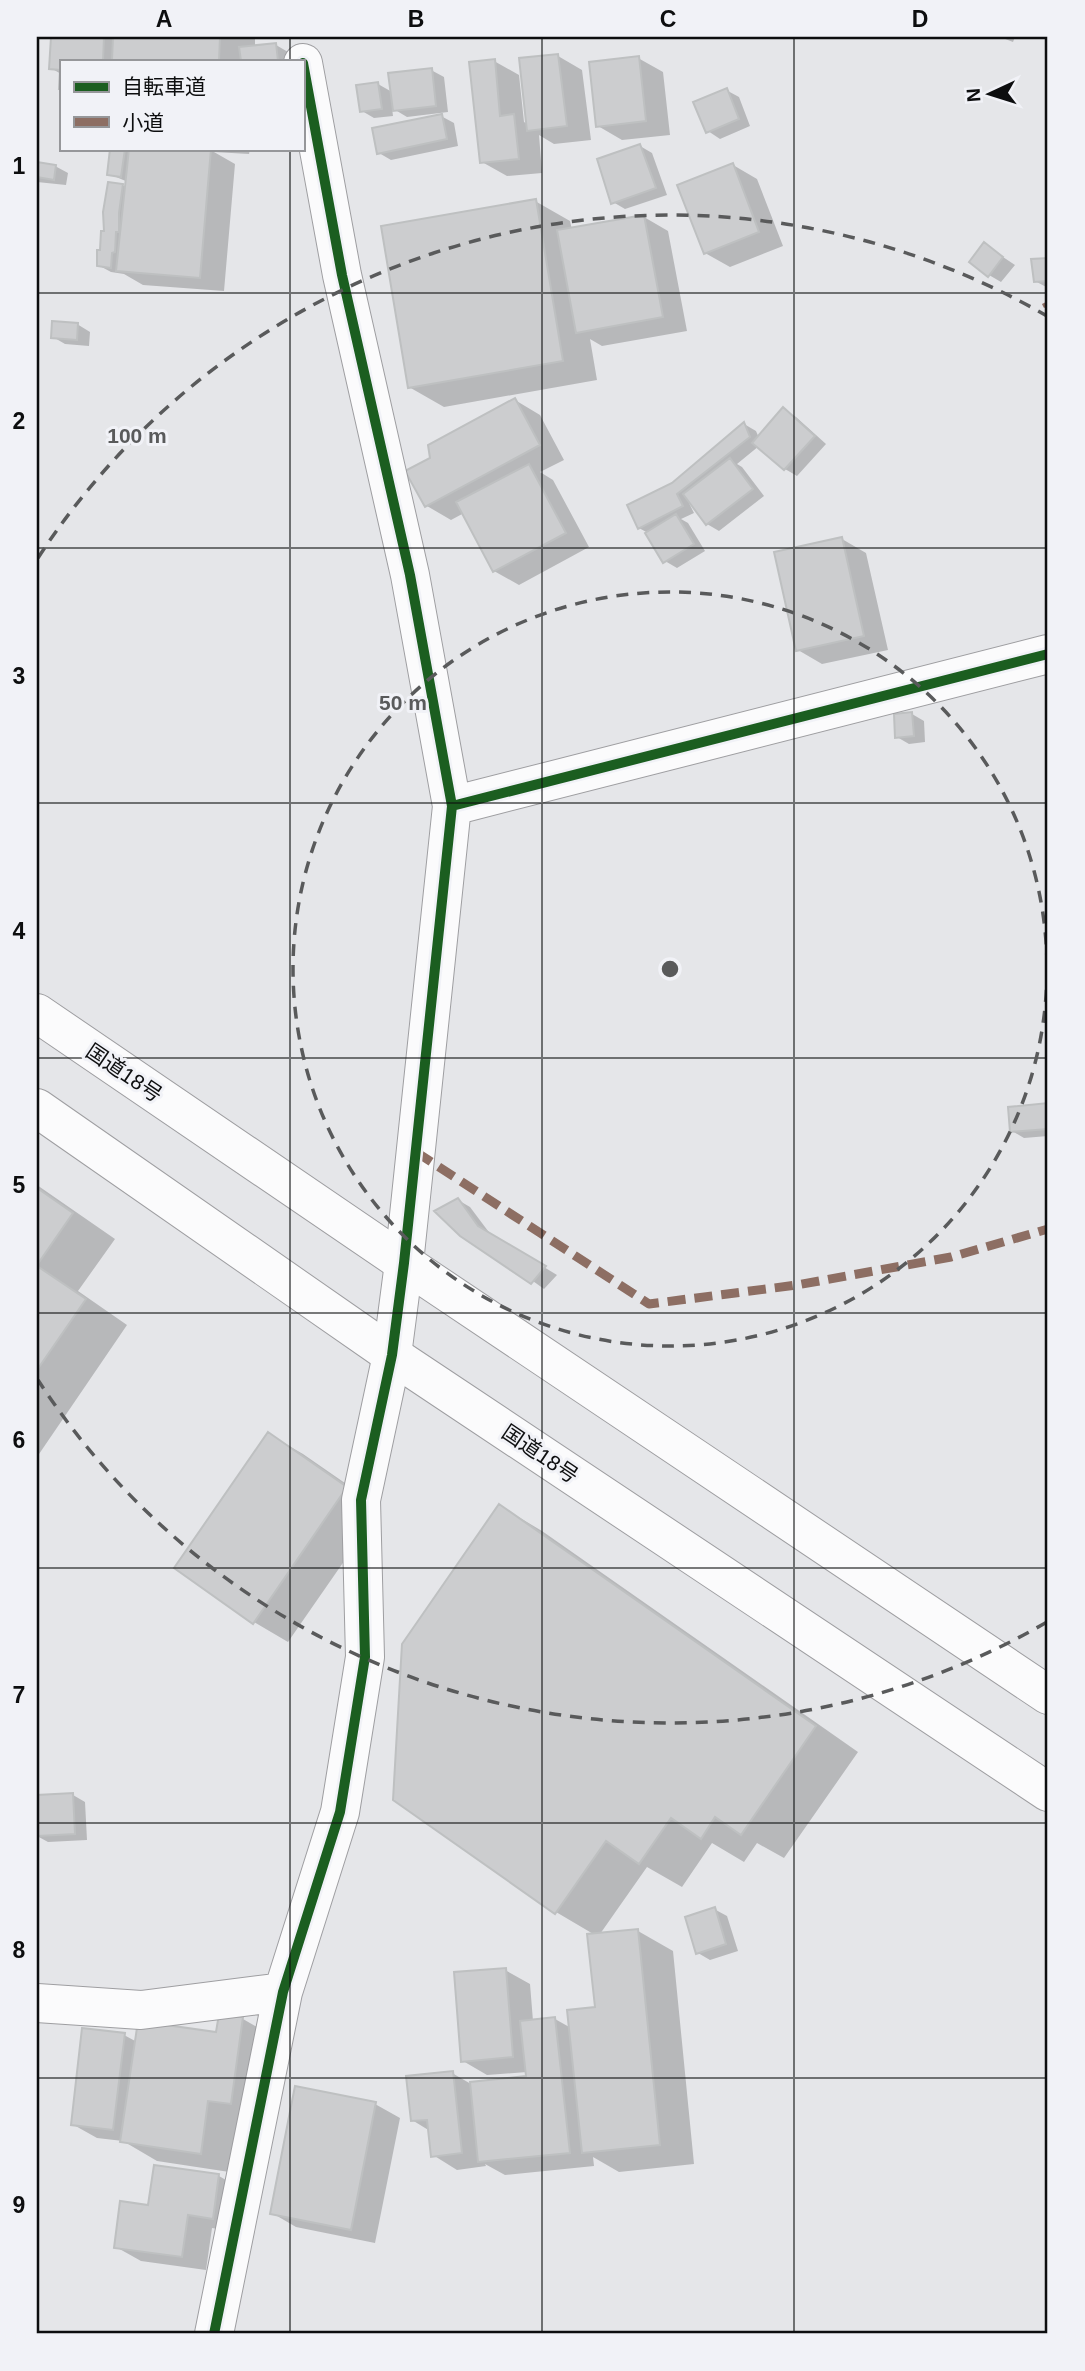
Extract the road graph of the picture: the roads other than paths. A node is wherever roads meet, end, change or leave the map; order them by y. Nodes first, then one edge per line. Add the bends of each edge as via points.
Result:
1 (298, 37) edge
2 (303, 60) edge
3 (304, 67) edge
4 (1048, 654) edge
5 (452, 806) junction
6 (37, 1013) edge
7 (37, 1108) edge
8 (404, 1263) junction
9 (392, 1355) junction
10 (1048, 1695) edge
11 (1048, 1792) edge
12 (283, 1992) junction
13 (37, 2003) edge
14 (214, 2334) edge

1 - 2 main road
3 - 5 main road via 342,275 410,575
4 - 5 main road
5 - 8 main road
6 - 8 main road, 国道18号
7 - 9 main road, 国道18号
8 - 9 main road
8 - 10 main road, 国道18号
9 - 11 main road, 国道18号
9 - 12 main road via 361,1500 365,1657 340,1812
12 - 13 main road via 141,2010
12 - 14 main road

